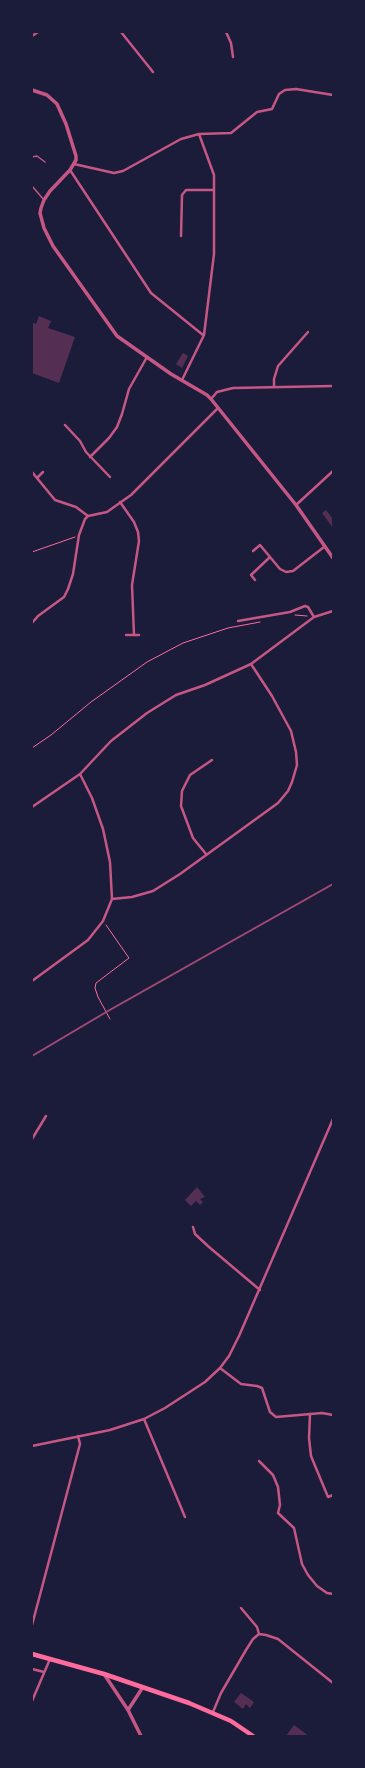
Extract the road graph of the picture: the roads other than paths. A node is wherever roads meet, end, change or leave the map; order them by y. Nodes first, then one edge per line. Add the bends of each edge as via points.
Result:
1 (38, 32) edge
2 (121, 32) edge
3 (226, 32) edge
4 (32, 36) edge
5 (233, 57) dead end
6 (153, 72) dead end
7 (32, 90) edge
8 (333, 95) edge
9 (199, 134) junction
10 (32, 157) edge
11 (45, 162) dead end
12 (74, 164) junction
13 (70, 170) junction
14 (32, 186) edge
15 (214, 190) junction
16 (44, 200) junction
17 (181, 236) dead end
18 (308, 332) dead end
19 (204, 335) junction
20 (147, 357) junction
21 (182, 380) junction
22 (274, 386) junction
23 (333, 386) edge
24 (211, 399) junction
25 (218, 408) junction
26 (65, 425) dead end
27 (90, 457) junction
28 (333, 471) edge
29 (32, 472) edge
30 (43, 472) dead end
31 (110, 477) dead end
32 (37, 478) junction
33 (120, 502) junction
34 (296, 505) junction
35 (88, 516) junction
36 (324, 546) junction
37 (253, 551) dead end
38 (270, 557) junction
39 (333, 558) edge
40 (255, 580) dead end
41 (333, 611) edge
42 (314, 617) junction
43 (238, 621) dead end
44 (32, 623) edge
45 (126, 635) dead end
46 (134, 635) junction
47 (139, 635) dead end
48 (251, 664) junction
49 (212, 760) dead end
50 (80, 774) junction
51 (32, 807) edge
52 (206, 854) junction
53 (112, 899) junction
54 (32, 981) edge
55 (46, 1116) dead end
56 (333, 1119) edge
57 (32, 1139) edge
58 (193, 1227) dead end
59 (260, 1290) junction
60 (220, 1368) junction
61 (310, 1414) junction
62 (333, 1415) edge
63 (144, 1419) junction
64 (78, 1436) junction
65 (32, 1446) edge
66 (260, 1462) dead end
67 (333, 1495) edge
68 (185, 1517) dead end
69 (333, 1594) edge
70 (241, 1608) dead end
71 (32, 1626) edge
72 (259, 1634) junction
73 (32, 1654) edge
74 (50, 1658) junction
75 (32, 1669) edge
76 (44, 1672) junction
77 (104, 1674) junction
78 (333, 1683) edge
79 (143, 1687) junction
80 (32, 1700) edge
81 (128, 1710) junction
82 (213, 1712) junction
83 (141, 1736) edge
84 (253, 1736) edge

1 - 4 street
2 - 6 street
3 - 5 street
7 - 12 street via 47,95 57,104 76,156
8 - 9 street via 296,89 285,90 279,94 272,109 257,112 231,133
9 - 12 street via 171,144 123,171 114,173
9 - 15 street via 214,175
10 - 11 lane via 37,156
12 - 13 street
13 - 16 street
13 - 19 street via 151,293
14 - 16 lane
15 - 17 street via 186,190 182,195
15 - 19 street via 214,254
16 - 20 street via 40,214 53,246 117,336
18 - 22 street via 278,366
19 - 21 street
20 - 21 street
20 - 27 street via 129,389 117,427
21 - 24 street
22 - 23 street
22 - 24 street via 224,390 217,392
24 - 25 street
25 - 33 street via 146,482
25 - 34 street
26 - 27 street
27 - 31 street
28 - 34 street
29 - 32 street
30 - 32 street
32 - 35 street via 56,500 76,507
33 - 35 street via 107,512
33 - 46 street via 134,522 139,541 132,585
34 - 36 street
35 - 44 street via 79,535 68,589 60,601
36 - 38 street via 293,571 286,572 280,569
36 - 39 street
37 - 38 street via 260,545
38 - 40 street via 251,575
41 - 42 street
42 - 43 street via 308,607 304,606 290,612
42 - 48 street
45 - 46 street
46 - 47 street
48 - 50 street via 176,695 147,713 111,741
48 - 52 street via 291,731 297,765 292,782 278,803
49 - 52 street via 190,775 182,791 181,806 193,838
50 - 51 street
50 - 53 street via 103,828 110,862
52 - 53 street via 153,891
53 - 54 street via 103,921 88,940
55 - 57 street
56 - 59 street
58 - 59 street via 195,1234 204,1243
59 - 60 street via 229,1356
60 - 61 street via 236,1382 262,1388 270,1412 276,1417
60 - 63 street via 205,1382
61 - 62 street
61 - 67 street via 311,1456 328,1497
63 - 64 street via 110,1430
63 - 68 street
64 - 65 street
64 - 71 street via 80,1444
66 - 69 street via 273,1475 278,1487 278,1513 294,1528 302,1564 308,1575 317,1586
70 - 72 street via 257,1627
72 - 78 street via 278,1640
72 - 82 street via 242,1656
73 - 74 main road
74 - 76 street
74 - 77 main road
75 - 76 street
76 - 80 street
77 - 79 main road
77 - 81 street
79 - 81 street
79 - 82 main road
81 - 83 street
82 - 84 main road

